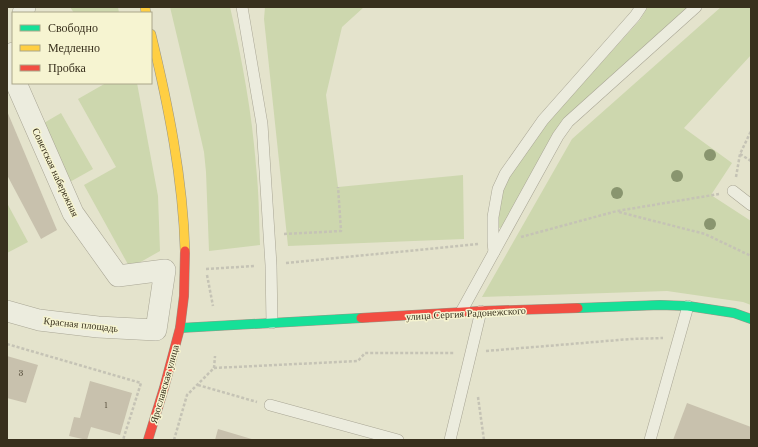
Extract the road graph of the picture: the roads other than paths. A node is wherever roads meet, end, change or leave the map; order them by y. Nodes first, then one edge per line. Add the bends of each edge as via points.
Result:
1 (242, 7) edge
2 (641, 7) edge
3 (696, 7) edge
4 (152, 38) edge
5 (12, 58) edge
6 (12, 75) edge
7 (16, 84) edge
8 (733, 191) road end
9 (751, 205) edge
10 (495, 245) junction
11 (688, 306) junction
12 (481, 311) junction
13 (7, 312) edge
14 (461, 312) junction
15 (751, 319) edge
16 (272, 323) junction
17 (180, 328) junction
18 (156, 330) joint
19 (270, 405) road end
20 (148, 440) edge
21 (398, 440) edge
22 (450, 440) edge
23 (650, 440) edge

1 - 16 lane via 262,124
2 - 10 lane via 543,120 505,174 498,189 493,217
3 - 10 lane via 568,122
4 - 17 street, Ярославская улица via 163,84 179,179 185,270
5 - 6 street via 9,69
7 - 18 street, Советская набережная via 73,213 118,276 165,270
8 - 9 lane
10 - 14 lane
11 - 12 street, улица Сергия Радонежского
11 - 15 street, улица Сергия Радонежского via 734,313
11 - 23 lane
12 - 14 street, улица Сергия Радонежского
12 - 22 lane
13 - 18 street, Красная площадь via 39,320 98,328
14 - 16 street, улица Сергия Радонежского
16 - 17 street, улица Сергия Радонежского
17 - 20 street, Ярославская улица
19 - 21 lane

